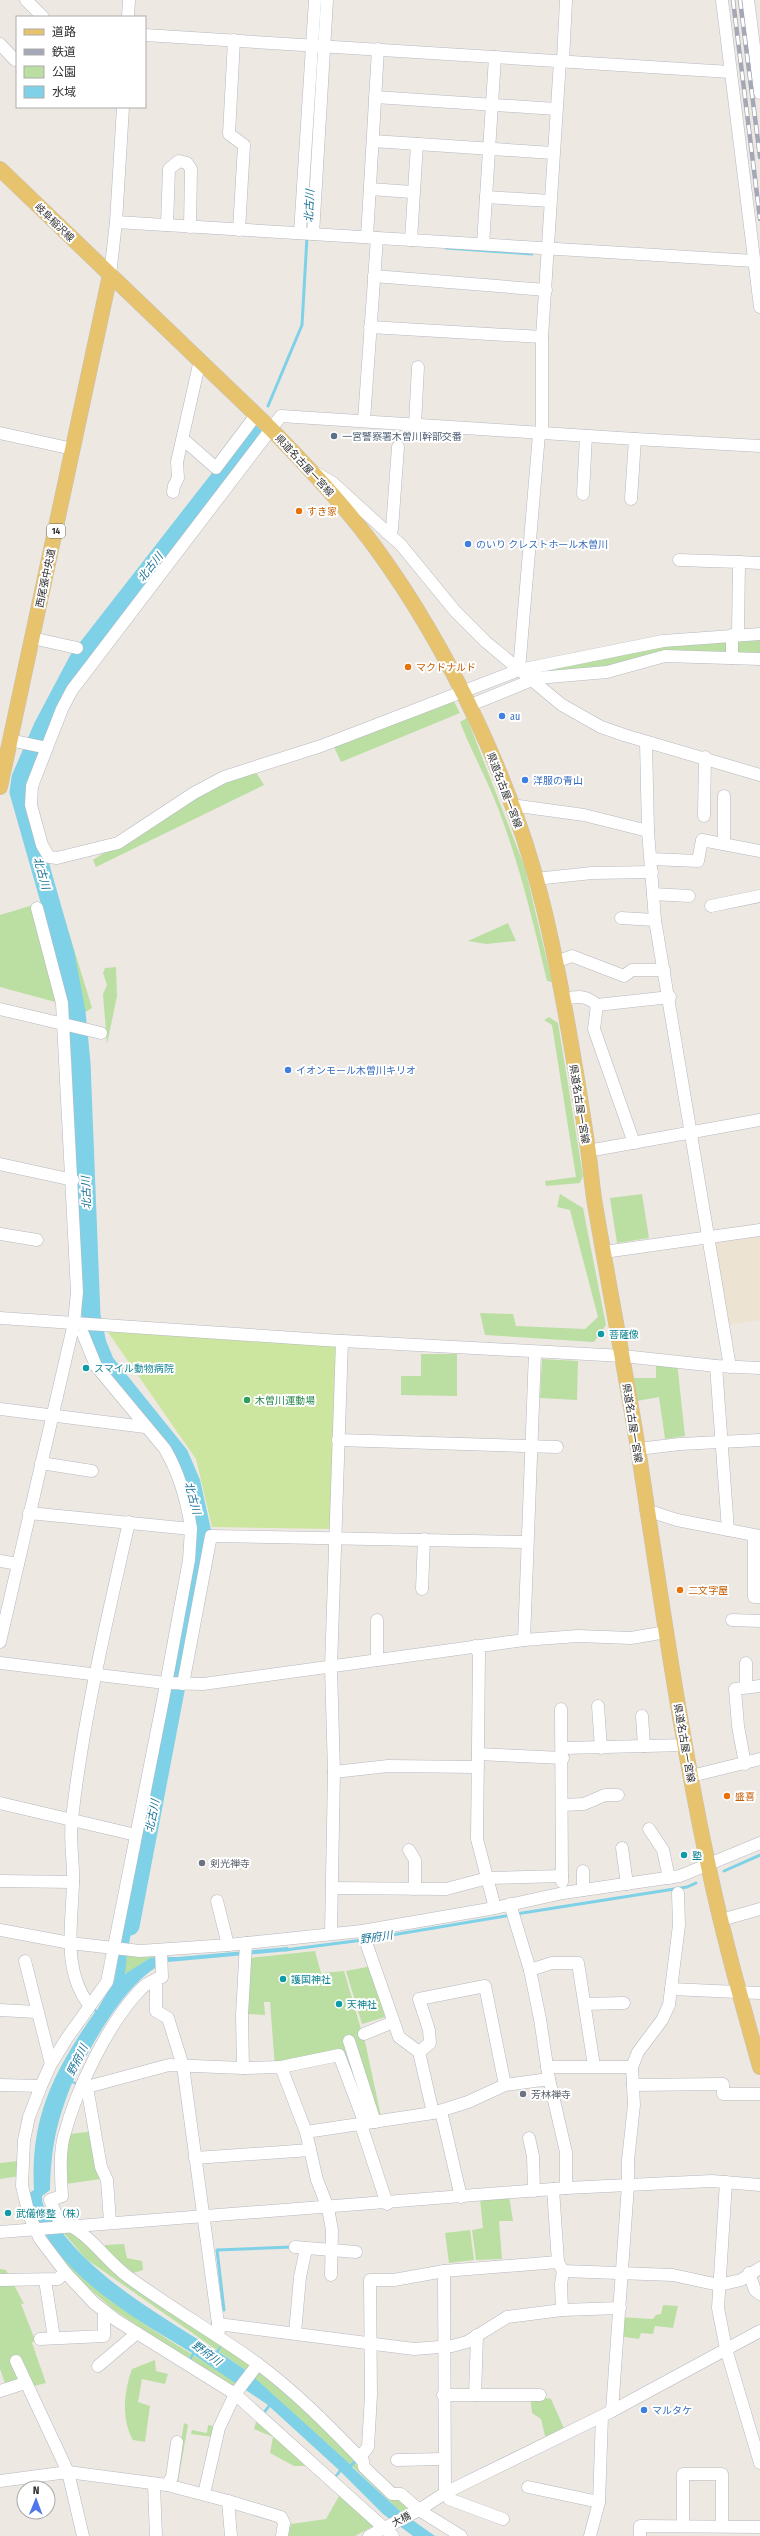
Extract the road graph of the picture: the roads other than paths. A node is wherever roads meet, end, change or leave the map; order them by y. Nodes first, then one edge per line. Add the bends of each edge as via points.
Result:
1 (26, 0) edge
2 (314, 0) edge
3 (327, 0) edge
4 (566, 0) edge
5 (722, 0) edge
6 (748, 0) edge
7 (42, 16) edge
8 (755, 21) edge
9 (146, 35) edge
10 (234, 40) junction
11 (0, 44) edge
12 (318, 45) junction
13 (378, 49) junction
14 (495, 57) junction
15 (16, 59) edge
16 (561, 61) junction
17 (730, 72) junction
18 (760, 93) edge
19 (375, 97) junction
20 (492, 105) junction
21 (122, 108) edge
22 (556, 109) junction
23 (373, 141) junction
24 (417, 144) junction
25 (488, 151) junction
26 (553, 153) junction
27 (0, 169) edge
28 (370, 189) junction
29 (412, 192) junction
30 (486, 197) junction
31 (550, 201) junction
32 (116, 222) junction
33 (167, 225) junction
34 (190, 227) junction
35 (239, 230) junction
36 (307, 234) junction
37 (372, 238) junction
38 (411, 240) junction
39 (483, 244) junction
40 (548, 247) junction
41 (754, 261) junction
42 (110, 275) junction
43 (374, 276) junction
44 (546, 290) junction
45 (760, 307) edge
46 (370, 328) junction
47 (542, 337) junction
48 (200, 360) junction
49 (418, 367) dead end
50 (256, 415) junction
51 (364, 420) junction
52 (415, 424) junction
53 (271, 429) junction
54 (0, 433) edge
55 (540, 434) junction
56 (586, 436) junction
57 (183, 439) junction
58 (634, 439) junction
59 (760, 446) edge
60 (398, 447) dead end
61 (73, 449) junction
62 (313, 472) junction
63 (174, 492) dead end
64 (583, 494) dead end
65 (630, 499) dead end
66 (387, 533) junction
67 (679, 560) dead end
68 (739, 562) junction
69 (760, 563) edge
70 (760, 634) edge
71 (735, 635) junction
72 (32, 638) junction
73 (664, 641) junction
74 (78, 648) dead end
75 (665, 656) junction
76 (732, 658) junction
77 (760, 659) edge
78 (519, 670) junction
79 (531, 681) junction
80 (462, 692) junction
81 (468, 706) junction
82 (17, 741) junction
83 (646, 742) junction
84 (45, 747) junction
85 (705, 757) junction
86 (760, 775) edge
87 (0, 784) edge
88 (724, 796) dead end
89 (511, 805) junction
90 (704, 816) dead end
91 (648, 831) junction
92 (724, 844) junction
93 (760, 850) edge
94 (651, 859) junction
95 (652, 872) junction
96 (535, 879) junction
97 (653, 894) junction
98 (689, 896) dead end
99 (760, 896) edge
100 (711, 906) dead end
101 (37, 908) dead end
102 (622, 918) dead end
103 (655, 920) junction
104 (556, 962) junction
105 (664, 970) junction
106 (670, 997) junction
107 (563, 1000) junction
108 (597, 1006) junction
109 (0, 1009) edge
110 (66, 1024) junction
111 (101, 1033) dead end
112 (760, 1120) edge
113 (692, 1131) junction
114 (634, 1143) junction
115 (588, 1151) junction
116 (0, 1164) edge
117 (73, 1180) junction
118 (760, 1230) edge
119 (0, 1234) edge
120 (709, 1237) junction
121 (37, 1240) dead end
122 (604, 1252) junction
123 (0, 1318) edge
124 (74, 1323) junction
125 (83, 1334) dead end
126 (342, 1341) junction
127 (535, 1352) junction
128 (623, 1356) junction
129 (716, 1366) junction
130 (730, 1367) junction
131 (760, 1368) edge
132 (0, 1409) edge
133 (52, 1416) junction
134 (145, 1427) junction
135 (338, 1440) junction
136 (760, 1440) edge
137 (722, 1442) junction
138 (531, 1446) junction
139 (557, 1447) dead end
140 (638, 1449) junction
141 (155, 1450) dead end
142 (41, 1463) junction
143 (92, 1471) dead end
144 (646, 1510) junction
145 (30, 1513) junction
146 (129, 1522) junction
147 (187, 1529) junction
148 (728, 1530) junction
149 (757, 1536) edge
150 (334, 1537) junction
151 (424, 1539) junction
152 (527, 1542) junction
153 (0, 1561) edge
154 (18, 1564) junction
155 (422, 1590) dead end
156 (760, 1597) edge
157 (377, 1620) dead end
158 (732, 1620) dead end
159 (760, 1621) edge
160 (666, 1632) junction
161 (524, 1640) junction
162 (0, 1642) edge
163 (475, 1646) junction
164 (377, 1660) junction
165 (0, 1663) edge
166 (746, 1663) dead end
167 (331, 1668) junction
168 (95, 1674) junction
169 (167, 1683) junction
170 (182, 1684) junction
171 (760, 1686) edge
172 (746, 1687) junction
173 (598, 1706) dead end
174 (561, 1710) dead end
175 (642, 1716) dead end
176 (686, 1745) junction
177 (644, 1746) junction
178 (601, 1748) junction
179 (563, 1753) junction
180 (478, 1754) junction
181 (760, 1760) edge
182 (745, 1764) junction
183 (478, 1767) junction
184 (334, 1772) junction
185 (691, 1776) junction
186 (618, 1795) dead end
187 (0, 1803) edge
188 (562, 1805) junction
189 (72, 1820) junction
190 (649, 1829) dead end
191 (136, 1835) junction
192 (760, 1843) edge
193 (622, 1848) dead end
194 (409, 1850) dead end
195 (708, 1865) junction
196 (583, 1871) dead end
197 (562, 1876) junction
198 (488, 1878) junction
199 (669, 1878) junction
200 (0, 1881) edge
201 (73, 1882) junction
202 (627, 1884) junction
203 (332, 1888) junction
204 (415, 1889) junction
205 (583, 1890) junction
206 (563, 1893) junction
207 (678, 1893) dead end
208 (217, 1901) dead end
209 (495, 1908) junction
210 (760, 1909) edge
211 (512, 1910) junction
212 (721, 1920) junction
213 (0, 1930) edge
214 (331, 1934) junction
215 (364, 1937) junction
216 (70, 1943) junction
217 (228, 1945) junction
218 (246, 1949) junction
219 (119, 1950) junction
220 (162, 1953) junction
221 (25, 1961) dead end
222 (530, 1970) junction
223 (159, 1975) junction
224 (671, 1989) junction
225 (739, 1991) junction
226 (760, 1994) edge
227 (624, 2003) dead end
228 (585, 2004) junction
229 (89, 2005) junction
230 (0, 2010) edge
231 (36, 2012) junction
232 (393, 2022) junction
233 (364, 2034) dead end
234 (349, 2041) dead end
235 (419, 2052) junction
236 (51, 2064) junction
237 (183, 2066) junction
238 (594, 2066) junction
239 (280, 2067) junction
240 (547, 2067) junction
241 (632, 2067) junction
242 (760, 2067) edge
243 (243, 2068) junction
244 (549, 2079) junction
245 (505, 2084) junction
246 (0, 2085) edge
247 (633, 2085) junction
248 (42, 2086) junction
249 (84, 2086) junction
250 (760, 2094) edge
251 (437, 2112) junction
252 (367, 2124) junction
253 (306, 2132) junction
254 (529, 2138) dead end
255 (310, 2150) junction
256 (195, 2158) junction
257 (726, 2182) junction
258 (628, 2185) junction
259 (760, 2185) edge
260 (566, 2188) junction
261 (553, 2189) junction
262 (534, 2191) junction
263 (461, 2197) junction
264 (387, 2204) junction
265 (328, 2208) junction
266 (201, 2216) junction
267 (110, 2222) junction
268 (71, 2225) junction
269 (37, 2229) junction
270 (0, 2232) edge
271 (332, 2250) junction
272 (356, 2252) dead end
273 (560, 2266) junction
274 (754, 2270) edge
275 (444, 2271) junction
276 (65, 2272) junction
277 (622, 2272) junction
278 (331, 2274) dead end
279 (0, 2280) edge
280 (45, 2280) junction
281 (719, 2285) junction
282 (760, 2294) edge
283 (620, 2308) junction
284 (562, 2310) junction
285 (104, 2311) junction
286 (218, 2324) junction
287 (760, 2331) edge
288 (137, 2333) junction
289 (295, 2333) junction
290 (477, 2335) junction
291 (219, 2337) junction
292 (54, 2338) junction
293 (40, 2339) dead end
294 (370, 2343) junction
295 (444, 2347) junction
296 (726, 2349) junction
297 (16, 2361) dead end
298 (257, 2365) junction
299 (98, 2366) dead end
300 (25, 2383) junction
301 (0, 2391) edge
302 (236, 2393) junction
303 (443, 2395) junction
304 (475, 2395) junction
305 (540, 2395) dead end
306 (607, 2413) junction
307 (177, 2442) dead end
308 (360, 2458) junction
309 (443, 2459) junction
310 (397, 2460) dead end
311 (760, 2463) edge
312 (68, 2472) junction
313 (0, 2481) edge
314 (154, 2485) junction
315 (167, 2485) junction
316 (528, 2487) dead end
317 (445, 2493) junction
318 (204, 2494) junction
319 (228, 2501) junction
320 (599, 2502) junction
321 (419, 2510) junction
322 (503, 2519) dead end
323 (683, 2526) junction
324 (722, 2526) junction
325 (760, 2527) edge
326 (383, 2528) junction
327 (83, 2536) edge
328 (156, 2536) edge
329 (231, 2536) edge
330 (282, 2536) edge
331 (369, 2536) edge
332 (393, 2536) edge
333 (461, 2536) edge
334 (590, 2536) edge
335 (640, 2536) edge

1 - 7 street
2 - 12 street
3 - 12 street
4 - 16 street
5 - 17 street
6 - 8 street
8 - 18 street
9 - 10 street
10 - 12 street
10 - 35 street via 229,134 244,145
11 - 15 street
12 - 13 street
12 - 36 street
13 - 14 street
13 - 19 street
14 - 16 street
14 - 20 street
16 - 17 street
16 - 22 street
17 - 41 street
19 - 20 street
19 - 23 street
20 - 22 street
20 - 25 street
21 - 32 street, 14
22 - 26 street
23 - 24 street
23 - 28 street
24 - 25 street
24 - 29 street
25 - 26 street
25 - 30 street
26 - 31 street
27 - 42 main road, 岐阜稲沢線
28 - 29 street
28 - 37 street
29 - 38 street
30 - 31 street
30 - 39 street
31 - 40 street
32 - 33 street
32 - 42 street, 14
33 - 34 street
33 - 34 street via 169,169 179,161 187,163 192,169
34 - 35 street
35 - 36 street
36 - 37 street
37 - 38 street
37 - 43 street
38 - 39 street
39 - 40 street
40 - 41 street
40 - 44 street
41 - 45 street
42 - 48 main road, 県道名古屋一宮線
42 - 61 main road, 西尾張中央道 / 14
43 - 44 street
43 - 46 street
44 - 47 street
46 - 47 street
46 - 51 street
47 - 55 street
48 - 50 main road, 県道名古屋一宮線
48 - 57 street
49 - 52 street
50 - 53 main road, 県道名古屋一宮線
50 - 57 street via 216,468
51 - 52 street
51 - 53 street via 281,416
52 - 55 street
53 - 62 main road, 県道名古屋一宮線
53 - 84 street via 72,690
54 - 61 street
55 - 56 street
55 - 78 street
56 - 58 street
56 - 64 street
57 - 63 street via 177,462 178,478
58 - 59 street
58 - 65 street
60 - 66 street via 392,529
61 - 72 main road, 西尾張中央道 / 14
62 - 66 street via 333,483
62 - 80 main road, 県道名古屋一宮線 via 375,547 400,582
66 - 78 street via 420,566 455,611
67 - 68 street
68 - 69 street
68 - 71 street
70 - 71 street
71 - 73 street
71 - 76 street
72 - 74 street
72 - 82 main road, 西尾張中央道 / 14
73 - 75 street
73 - 78 street
75 - 76 street
75 - 79 street via 607,672 564,674
76 - 77 street
78 - 79 street
78 - 80 street
79 - 81 street
79 - 83 street via 562,705 601,727
80 - 81 main road, 県道名古屋一宮線
80 - 84 street via 321,746 224,777 194,793 118,843 57,858 49,857 42,845 31,805 32,786
81 - 89 main road, 県道名古屋一宮線 via 486,741
82 - 84 street
82 - 87 main road, 西尾張中央道 / 14
83 - 85 street
83 - 91 street
85 - 86 street
85 - 90 street
88 - 92 street
89 - 91 street via 584,815
89 - 96 main road, 県道名古屋一宮線
91 - 94 street
92 - 93 street
92 - 94 street via 702,840 698,861
94 - 95 street
95 - 96 street via 592,873
95 - 97 street
96 - 104 main road, 県道名古屋一宮線
97 - 98 street
97 - 103 street
99 - 100 street
101 - 110 street
102 - 103 street
103 - 105 street
104 - 105 street via 572,956 624,976 632,970
104 - 107 main road, 県道名古屋一宮線
105 - 106 street
106 - 108 street
106 - 113 street
107 - 108 street via 577,996 588,997
107 - 115 main road, 県道名古屋一宮線
108 - 114 street via 594,1029
109 - 110 street
110 - 111 street
110 - 117 street
112 - 113 street
113 - 114 street
113 - 120 street
114 - 115 street
115 - 122 main road, 県道名古屋一宮線
116 - 117 street
117 - 124 street via 77,1292
118 - 120 street
119 - 121 street
120 - 122 street
120 - 130 street
122 - 128 main road, 県道名古屋一宮線
123 - 124 street
124 - 126 street
124 - 133 street
125 - 134 street via 96,1366
126 - 127 street
126 - 135 street
127 - 128 street
127 - 138 street
128 - 129 street
128 - 140 main road, 県道名古屋一宮線
129 - 130 street
129 - 137 street
130 - 131 street
132 - 133 street
133 - 134 street
133 - 142 street
134 - 147 street via 165,1449 173,1464 188,1503
135 - 138 street
135 - 150 street
136 - 137 street
137 - 140 street
137 - 148 street
138 - 139 street
138 - 152 street
140 - 144 main road, 県道名古屋一宮線
141 - 147 street via 178,1494
142 - 143 street
142 - 145 street
144 - 148 street via 677,1520
144 - 160 main road, 県道名古屋一宮線
145 - 146 street
145 - 154 street
146 - 147 street
146 - 168 street
147 - 169 street via 189,1560
148 - 149 street
149 - 156 street via 754,1597
150 - 151 street
150 - 167 street
150 - 170 street via 211,1536
151 - 152 street
151 - 155 street
152 - 161 street
153 - 154 street
154 - 162 street
157 - 164 street
158 - 159 street
160 - 161 street via 632,1638 578,1636
160 - 176 main road, 県道名古屋一宮線
161 - 163 street
163 - 164 street
163 - 180 street via 479,1654
164 - 167 street
165 - 168 street
166 - 172 street
167 - 170 street via 203,1684
167 - 184 street
168 - 169 street
168 - 189 street
169 - 170 street
169 - 191 street
171 - 172 street
172 - 182 street via 736,1689 738,1726
173 - 178 street
174 - 179 street
175 - 177 street
176 - 177 street
176 - 185 main road, 県道名古屋一宮線
177 - 178 street
178 - 179 street
179 - 180 street
179 - 188 street
180 - 183 street
181 - 182 street
182 - 185 street
183 - 184 street via 388,1766
183 - 198 street via 478,1840
184 - 203 street
185 - 195 main road, 県道名古屋一宮線
186 - 188 street via 604,1795 584,1804
187 - 189 street
188 - 197 street
189 - 191 street
189 - 201 street
190 - 199 street via 663,1850
191 - 219 street
192 - 195 street
193 - 202 street
194 - 204 street via 415,1860
195 - 199 street
195 - 212 main road, 県道名古屋一宮線
196 - 205 street
197 - 198 street
197 - 206 street
198 - 204 street via 446,1889
198 - 209 street
199 - 202 street
200 - 201 street
201 - 216 street
202 - 205 street
203 - 204 street
203 - 214 street
205 - 206 street
206 - 211 street
207 - 224 street via 679,1926
208 - 217 street
209 - 211 street
209 - 215 street
210 - 212 street
211 - 222 street
212 - 225 main road, 県道名古屋一宮線
213 - 216 street
214 - 215 street
214 - 218 street
215 - 232 street
216 - 219 street
216 - 229 street via 71,1966 82,1996
217 - 218 street
217 - 220 street
218 - 243 street via 242,2015
219 - 220 street
219 - 229 street via 107,1982
220 - 223 street
221 - 231 street
222 - 228 street via 552,1963 578,1963
222 - 240 street
223 - 237 street via 156,2011 168,2018
223 - 249 street via 142,1987 126,2006 104,2042
224 - 225 street
224 - 241 street via 669,2005 662,2020 638,2052
225 - 226 street
225 - 242 main road, 県道名古屋一宮線
227 - 228 street
228 - 238 street
229 - 236 street
230 - 231 street
231 - 236 street
232 - 233 street
232 - 235 street via 399,2038
234 - 252 street
235 - 245 street via 430,2043 429,2030 419,1999 485,1986
235 - 251 street
236 - 248 street
237 - 243 street
237 - 249 street via 169,2065
237 - 256 street
238 - 240 street
238 - 241 street
239 - 243 street
239 - 252 street via 339,2055
239 - 253 street
240 - 244 street
241 - 247 street
244 - 245 street
244 - 260 street via 566,2152
245 - 251 street via 468,2102
246 - 248 street
247 - 250 street via 723,2084 723,2094
247 - 258 street
248 - 269 street via 29,2117 24,2140 22,2171 29,2215
249 - 267 street via 101,2167 107,2180
249 - 268 street via 64,2136 60,2161 62,2196 50,2200 59,2221
251 - 252 street
251 - 263 street
252 - 253 street
252 - 264 street
253 - 255 street
254 - 262 street via 533,2156
255 - 256 street
255 - 265 street via 317,2180
256 - 266 street
257 - 258 street
257 - 259 street
257 - 281 street
258 - 260 street
258 - 277 street
260 - 261 street
261 - 262 street
261 - 273 street
262 - 263 street
263 - 264 street
264 - 265 street
265 - 266 street
265 - 271 street
266 - 267 street
266 - 286 street
267 - 268 street
268 - 269 street
268 - 291 street via 120,2271
269 - 270 street
269 - 276 street
271 - 272 street
271 - 278 street
271 - 289 street via 301,2248
273 - 275 street
273 - 277 street
273 - 284 street
274 - 281 street via 740,2280
274 - 282 street via 755,2290
275 - 294 street via 394,2280 370,2280
275 - 295 street
276 - 280 street via 58,2280
276 - 285 street
277 - 281 street via 673,2275
277 - 283 street
279 - 280 street
280 - 292 street
281 - 296 street via 718,2308
283 - 284 street
283 - 306 street
284 - 290 street via 507,2317
285 - 288 street
285 - 292 street via 104,2336
286 - 289 street
286 - 291 street
287 - 296 street, 大橋
288 - 299 street
288 - 302 street
289 - 294 street
290 - 295 street via 467,2342
290 - 304 street
291 - 298 street
292 - 293 street
294 - 295 street via 414,2350
294 - 308 street via 368,2447
295 - 303 street
296 - 306 street, 大橋
296 - 311 street
297 - 300 street
298 - 302 street
298 - 308 street via 305,2404
300 - 301 street
300 - 312 street
302 - 318 street via 220,2428
302 - 326 street
303 - 304 street
303 - 309 street
304 - 305 street
306 - 317 street, 大橋
306 - 320 street
307 - 315 street via 172,2477
308 - 321 street via 364,2461 364,2467 392,2494 401,2494
309 - 310 street
309 - 317 street
312 - 313 street
312 - 314 street
312 - 327 street
314 - 315 street
314 - 328 street
315 - 318 street
316 - 320 street
317 - 321 street, 大橋
317 - 322 street via 449,2499
318 - 319 street
319 - 329 street
319 - 330 street via 281,2517 284,2523
320 - 334 street
321 - 326 street, 大橋
321 - 333 street
323 - 324 street
323 - 324 street via 683,2474 722,2474
323 - 335 street via 640,2526
324 - 325 street
326 - 331 street, 大橋
326 - 332 street

